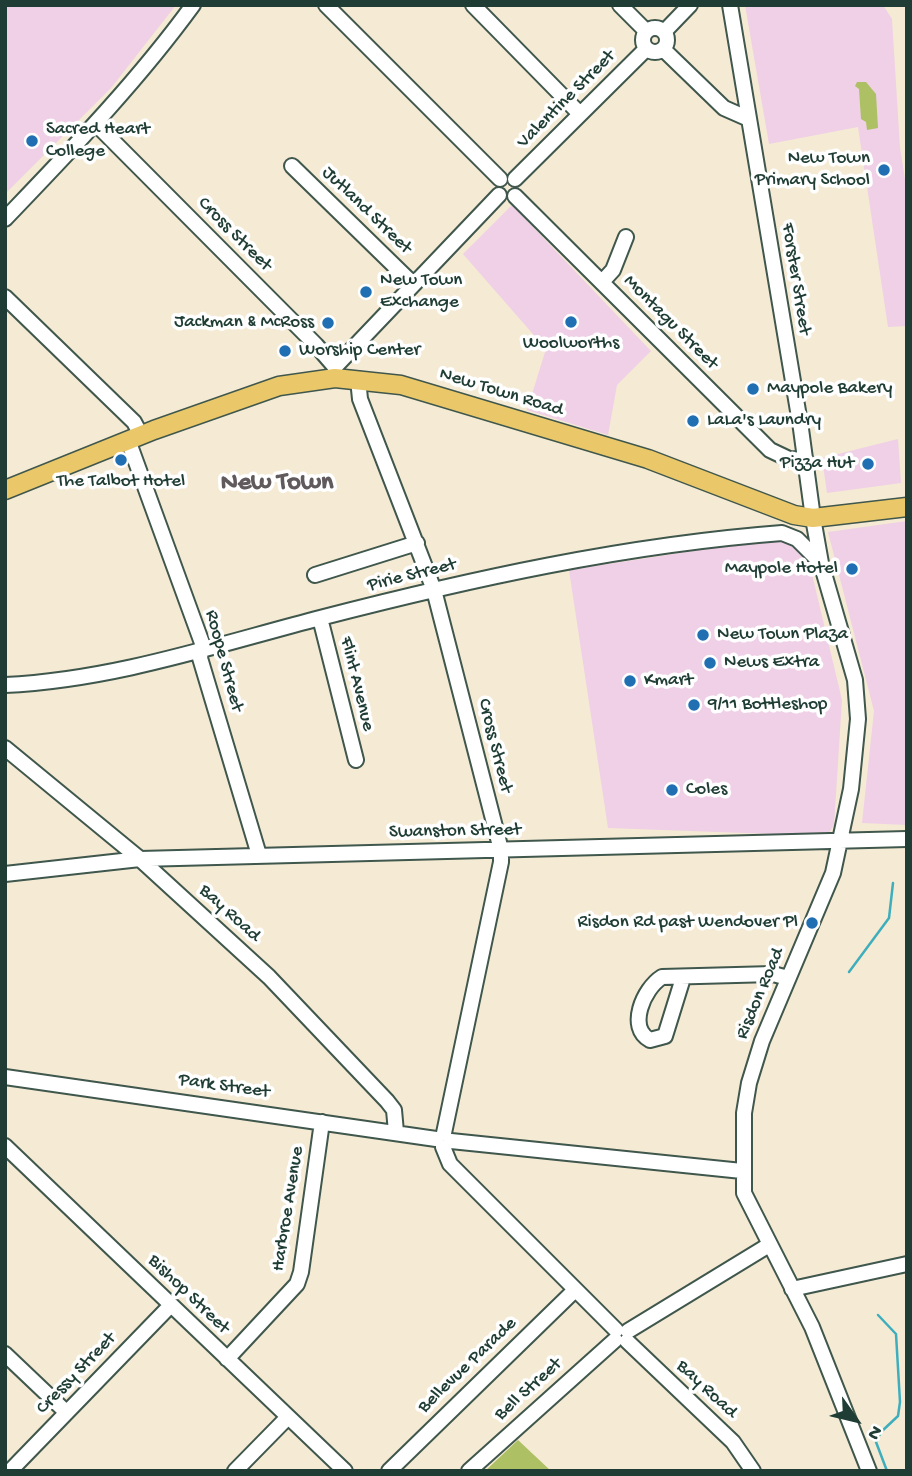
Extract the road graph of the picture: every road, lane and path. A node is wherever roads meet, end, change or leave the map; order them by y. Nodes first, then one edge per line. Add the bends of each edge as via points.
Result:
1 (193, 5) edge
2 (326, 5) edge
3 (473, 5) edge
4 (620, 5) edge
5 (690, 5) edge
6 (730, 5) edge
7 (646, 31) junction
8 (664, 32) junction
9 (646, 49) junction
10 (663, 49) junction
11 (580, 114) junction
12 (749, 119) junction
13 (96, 124) junction
14 (292, 166) dead end
15 (500, 179) junction
16 (515, 179) junction
17 (499, 195) junction
18 (515, 196) junction
19 (5, 219) edge
20 (626, 237) dead end
21 (602, 282) junction
22 (413, 284) junction
23 (5, 297) edge
24 (335, 372) junction
25 (358, 379) junction
26 (134, 438) junction
27 (806, 460) junction
28 (5, 490) edge
29 (907, 507) edge
30 (813, 517) junction
31 (417, 543) junction
32 (821, 563) junction
33 (315, 575) dead end
34 (434, 590) junction
35 (320, 618) junction
36 (202, 649) junction
37 (5, 685) edge
38 (5, 748) edge
39 (356, 760) dead end
40 (907, 839) edge
41 (842, 842) junction
42 (501, 850) junction
43 (259, 855) junction
44 (140, 859) junction
45 (5, 874) edge
46 (683, 978) dead end
47 (788, 978) junction
48 (5, 1077) edge
49 (322, 1122) junction
50 (396, 1132) junction
51 (444, 1140) junction
52 (5, 1146) edge
53 (742, 1171) junction
54 (769, 1245) junction
55 (907, 1264) edge
56 (792, 1289) junction
57 (575, 1290) junction
58 (171, 1305) junction
59 (622, 1335) junction
60 (5, 1354) edge
61 (227, 1359) junction
62 (66, 1412) junction
63 (288, 1417) junction
64 (10, 1471) edge
65 (235, 1471) edge
66 (345, 1471) edge
67 (389, 1471) edge
68 (469, 1471) edge
69 (753, 1471) edge
70 (869, 1471) edge

1 - 13 street
2 - 15 street
3 - 11 street
4 - 7 street
5 - 8 street
6 - 12 street, Forster Street
7 - 8 street via 657,28
7 - 9 street via 642,42
8 - 10 street
9 - 10 street
9 - 11 street, Valentine Street
10 - 12 street via 724,108
11 - 16 street, Valentine Street
12 - 27 street, Forster Street
13 - 19 street
13 - 24 street, Cross Street via 316,345
14 - 22 street, Jutland Street
15 - 16 street
15 - 17 street via 496,185
16 - 18 street via 519,188
17 - 18 street
17 - 22 street
18 - 21 street, Montagu Street
20 - 21 street
21 - 27 street, Montagu Street via 770,450 789,459
22 - 24 street
23 - 26 street, Roope Street via 134,422
24 - 25 main road, New Town Road
24 - 26 main road, New Town Road via 279,386
25 - 30 main road, New Town Road via 401,386 648,459 778,510
25 - 31 street, Cross Street via 360,399
26 - 28 main road, New Town Road
26 - 36 street, Roope Street
27 - 30 street, Forster Street
29 - 30 main road, New Town Road
30 - 32 street, Risdon Road
31 - 33 street
31 - 34 street, Cross Street
32 - 34 street, Pirie Street via 797,539 782,533 518,570
32 - 41 street, Risdon Road via 855,680 858,719
34 - 35 street, Pirie Street
34 - 42 street, Cross Street
35 - 36 street, Pirie Street
35 - 39 street, Flint Avenue
36 - 37 street, Pirie Street via 83,679
36 - 43 street, Roope Street via 200,658
38 - 44 street, Bay Road
40 - 41 street, Swanston Street
41 - 42 street, Swanston Street
41 - 47 street, Risdon Road
42 - 43 street, Swanston Street
42 - 51 street, Cross Street
43 - 44 street, Swanston Street
44 - 45 street, Swanston Street
44 - 50 street, Bay Road via 269,976 387,1101 394,1110
46 - 47 street via 773,974
47 - 53 street, Risdon Road via 749,1083
48 - 49 street, Park Street
49 - 50 street, Park Street
49 - 61 street, Harbroe Avenue via 301,1272 296,1284
50 - 51 street, Park Street
51 - 53 street, Park Street
51 - 57 street, Bay Road via 450,1164
52 - 58 street, Bishop Street
53 - 54 street, Risdon Road via 744,1192
54 - 56 street, Risdon Road
54 - 59 street, Bell Street
55 - 56 street
56 - 70 street, Risdon Road via 812,1327
57 - 59 street, Bay Road
57 - 67 street, Bellevue Parade
58 - 61 street, Bishop Street
58 - 62 street, Cressy Street
59 - 68 street, Bell Street
59 - 69 street, Bay Road via 733,1442
60 - 62 street
61 - 63 street, Bishop Street
62 - 64 street, Cressy Street
63 - 65 street
63 - 66 street, Bishop Street

